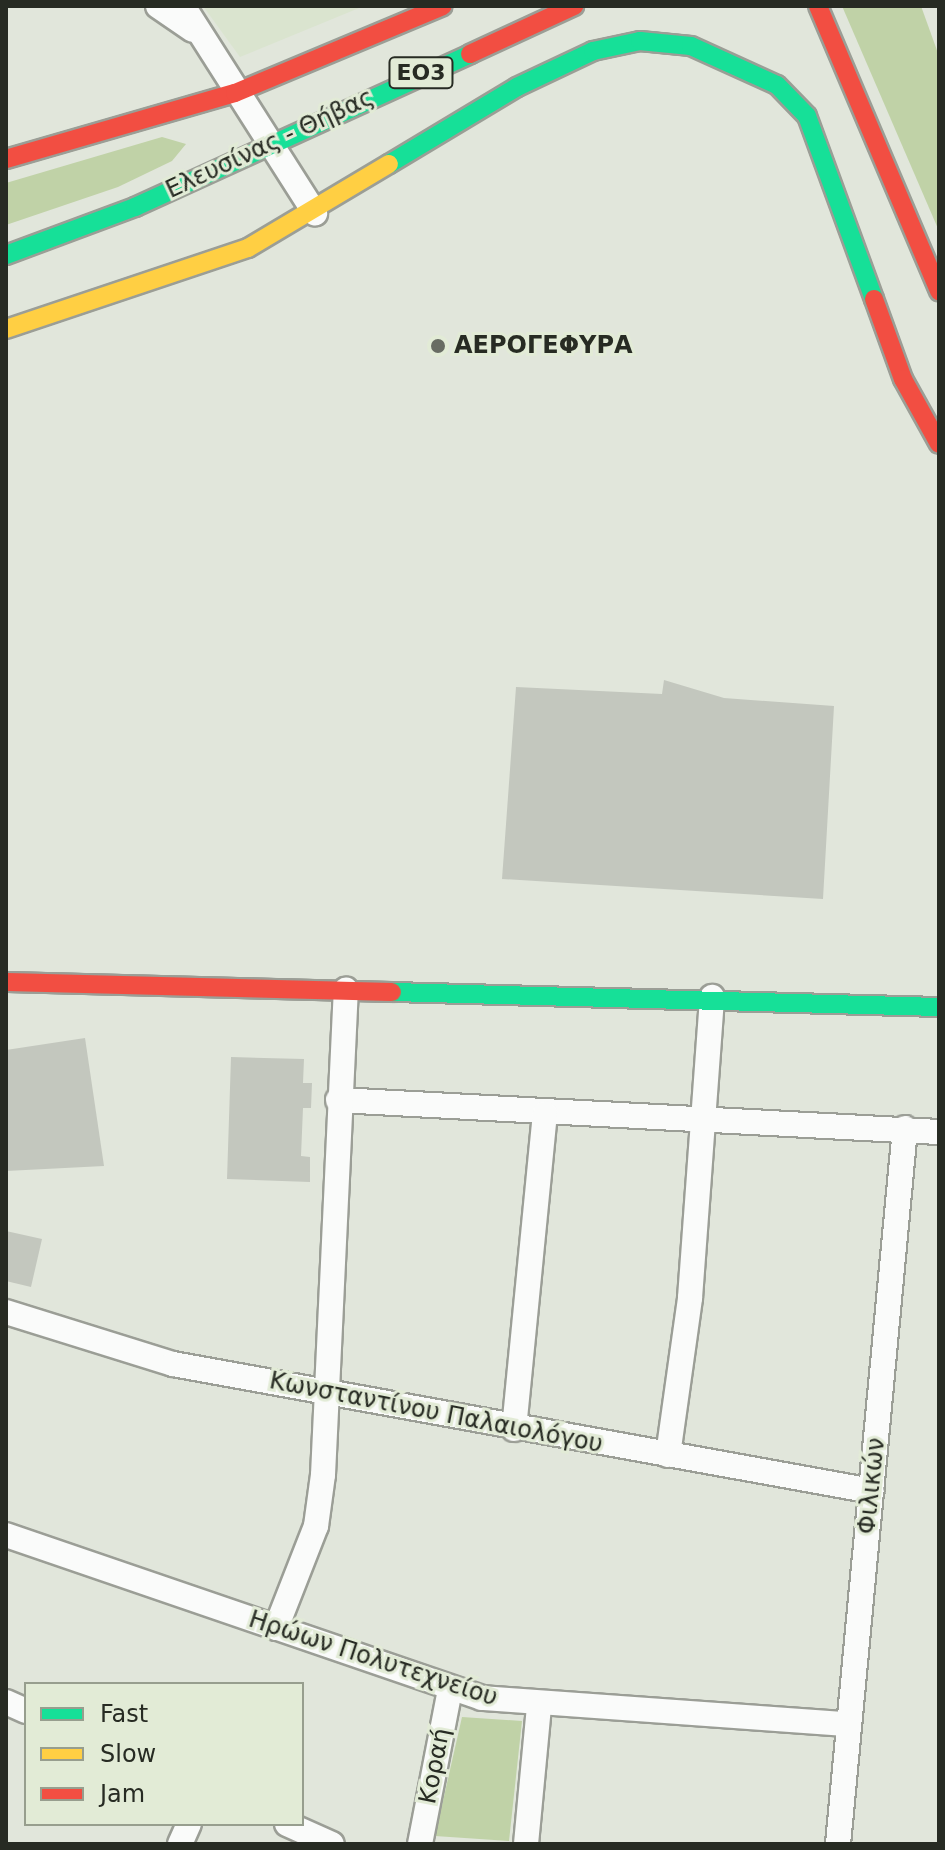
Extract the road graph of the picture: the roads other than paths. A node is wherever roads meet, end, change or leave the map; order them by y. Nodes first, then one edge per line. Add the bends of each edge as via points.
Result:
1 (158, 6) edge
2 (183, 6) edge
3 (443, 6) edge
4 (574, 6) edge
5 (807, 6) edge
6 (818, 6) edge
7 (825, 24) junction
8 (193, 30) junction
9 (235, 93) junction
10 (270, 145) junction
11 (6, 159) edge
12 (315, 213) junction
13 (6, 255) edge
14 (939, 291) edge
15 (6, 329) edge
16 (939, 444) edge
17 (6, 982) edge
18 (346, 990) junction
19 (712, 997) junction
20 (939, 1007) edge
21 (338, 1100) junction
22 (545, 1114) junction
23 (704, 1121) junction
24 (905, 1128) junction
25 (939, 1132) edge
26 (6, 1312) edge
27 (330, 1392) junction
28 (514, 1429) junction
29 (668, 1455) junction
30 (872, 1491) junction
31 (6, 1535) edge
32 (276, 1628) junction
33 (450, 1689) junction
34 (539, 1706) junction
35 (848, 1724) junction
36 (292, 1826) edge
37 (332, 1844) edge
38 (420, 1844) edge
39 (526, 1844) edge
40 (838, 1844) edge

1 - 8 street
2 - 8 street
3 - 9 main road, ΕΟ3
4 - 10 main road, Ελευσίνας - Θήβας / ΕΟ3
5 - 7 main road
6 - 7 main road
7 - 14 main road
8 - 9 street
9 - 10 street
9 - 11 main road, ΕΟ3
10 - 12 street
10 - 13 main road, Ελευσίνας - Θήβας / ΕΟ3 via 135,207
12 - 15 main road via 248,248
12 - 16 main road via 517,87 593,51 640,41 691,46 738,62 777,85 807,116 903,379
17 - 18 main road
18 - 19 main road
18 - 21 street
19 - 20 main road
19 - 23 street
21 - 22 street
21 - 27 street
22 - 23 street
22 - 28 street
23 - 24 street
23 - 29 street via 690,1298
24 - 25 street
24 - 30 street, Φιλικών
26 - 27 street, Κωνσταντίνου Παλαιολόγου via 173,1364
27 - 28 street, Κωνσταντίνου Παλαιολόγου
27 - 32 street via 316,1526
28 - 29 street, Κωνσταντίνου Παλαιολόγου
29 - 30 street, Κωνσταντίνου Παλαιολόγου
30 - 35 street, Φιλικών
31 - 32 street, Ηρώων Πολυτεχνείου
32 - 33 street, Ηρώων Πολυτεχνείου
33 - 34 street, Ηρώων Πολυτεχνείου
33 - 38 street, Κοραή
34 - 35 street, Ηρώων Πολυτεχνείου
34 - 39 street
35 - 40 street, Φιλικών
36 - 37 street

